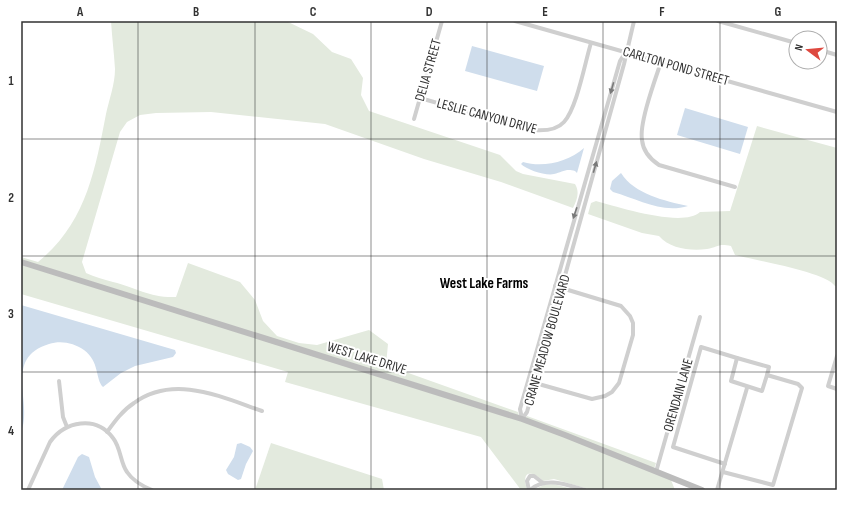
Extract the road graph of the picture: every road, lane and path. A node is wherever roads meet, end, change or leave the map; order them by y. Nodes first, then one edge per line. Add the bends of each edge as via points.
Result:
1 (442, 21) edge
2 (515, 21) edge
3 (634, 21) edge
4 (718, 21) edge
5 (788, 41) edge
6 (591, 43) junction
7 (626, 52) junction
8 (661, 62) junction
9 (420, 98) junction
10 (837, 112) edge
11 (414, 119) dead end
12 (735, 187) dead end
13 (21, 262) edge
14 (554, 286) junction
15 (562, 288) junction
16 (700, 317) dead end
17 (837, 356) edge
18 (737, 358) junction
19 (836, 366) edge
20 (766, 375) junction
21 (60, 381) dead end
22 (535, 383) junction
23 (747, 388) junction
24 (837, 389) edge
25 (262, 411) dead end
26 (522, 419) junction
27 (66, 427) junction
28 (107, 432) junction
29 (725, 464) junction
30 (656, 472) junction
31 (723, 472) junction
32 (543, 483) junction
33 (28, 490) edge
34 (152, 490) edge
35 (530, 490) edge
36 (585, 490) edge
37 (702, 490) edge
38 (717, 490) edge

1 - 9 street, DELIA STREET
2 - 6 street, CARLTON POND STREET
3 - 7 street, CRANE MEADOW BOULEVARD
4 - 5 street
6 - 7 street, CARLTON POND STREET
6 - 9 street, LESLIE CANYON DRIVE via 572,110 564,123 544,131 532,130
7 - 8 street, CARLTON POND STREET
7 -> 14 street, CRANE MEADOW BOULEVARD via 620,61
15 -> 7 street, CRANE MEADOW BOULEVARD
8 - 10 street, CARLTON POND STREET
8 - 12 street via 642,129 646,153 659,165
9 - 11 street, DELIA STREET
13 - 26 street, WEST LAKE DRIVE
14 - 15 street
14 - 26 street, CRANE MEADOW BOULEVARD via 520,409
15 - 22 street, CRANE MEADOW BOULEVARD
15 - 22 street via 621,306 633,323 633,335 619,383 605,396 592,399
16 - 30 street, ORENDAIN LANE
17 - 19 street
18 - 20 street via 769,367
18 - 23 street via 731,381
18 - 29 street via 701,347 672,447
19 - 24 street via 828,386
20 - 23 street via 762,391
20 - 31 street via 798,384 802,388 772,484
21 - 27 street
22 - 26 street, CRANE MEADOW BOULEVARD via 527,412
23 - 29 street
25 - 28 street via 198,390 163,390 134,402
26 - 30 street, WEST LAKE DRIVE
27 - 28 street via 88,423
27 - 33 street via 50,442
28 - 34 street via 118,447 127,472 135,481
29 - 31 street
30 - 37 street, WEST LAKE DRIVE
31 - 38 street
32 - 35 street
32 - 35 street via 530,476 527,481
32 - 36 street via 553,482

